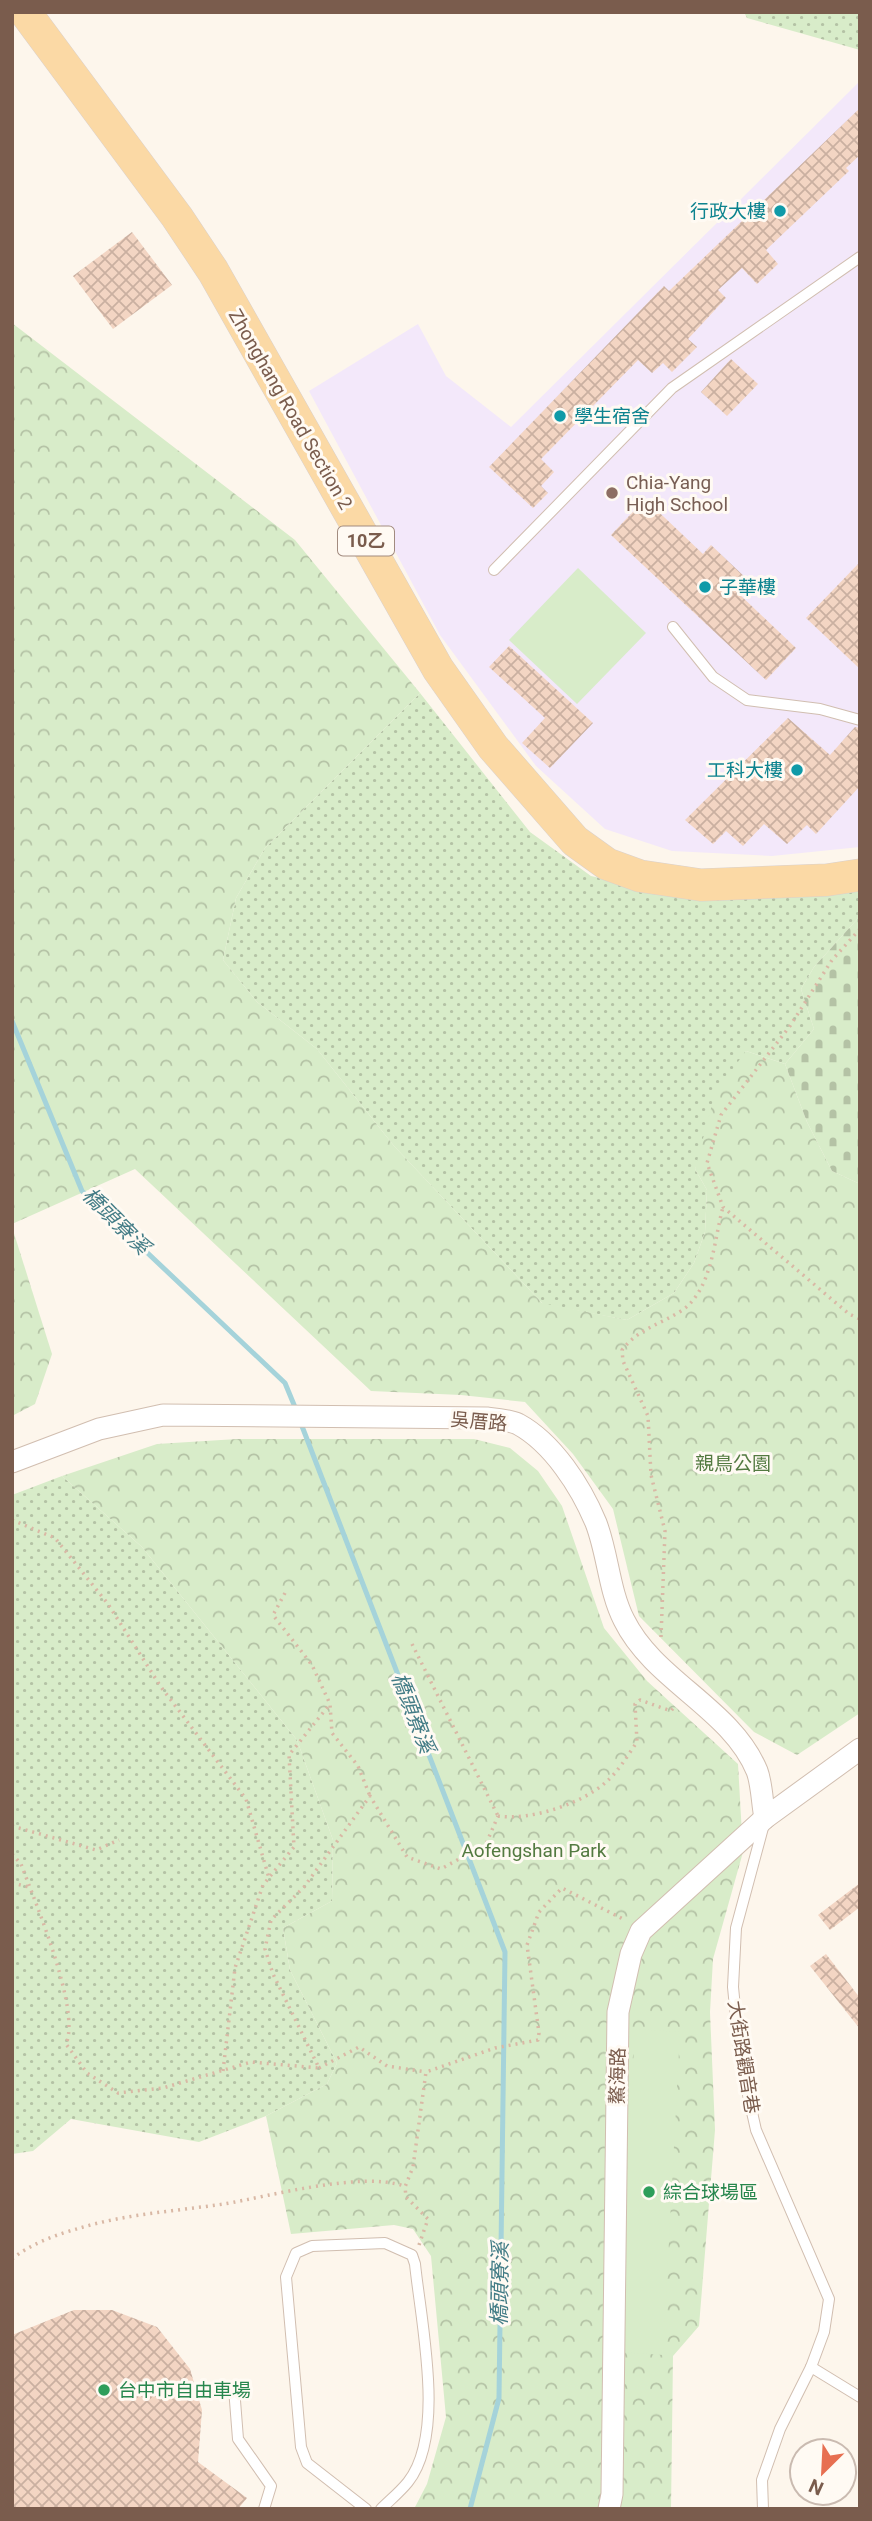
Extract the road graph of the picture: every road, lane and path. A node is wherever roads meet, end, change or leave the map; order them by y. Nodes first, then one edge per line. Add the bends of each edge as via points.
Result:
1 (25, 12) edge
2 (860, 257) edge
3 (494, 569) dead end
4 (673, 627) dead end
5 (860, 720) edge
6 (860, 874) edge
7 (860, 929) edge
8 (723, 1207) junction
9 (860, 1319) edge
10 (12, 1462) edge
11 (12, 1520) edge
12 (285, 1593) dead end
13 (412, 1644) dead end
14 (656, 1663) junction
15 (676, 1699) dead end
16 (330, 1704) junction
17 (860, 1749) edge
18 (370, 1796) junction
19 (498, 1815) junction
20 (765, 1818) junction
21 (12, 1826) edge
22 (119, 1840) dead end
23 (12, 1854) edge
24 (269, 1878) junction
25 (12, 1883) edge
26 (29, 1886) junction
27 (641, 1931) junction
28 (319, 2068) junction
29 (223, 2071) junction
30 (426, 2072) junction
31 (405, 2187) junction
32 (412, 2255) junction
33 (12, 2259) edge
34 (811, 2367) junction
35 (234, 2388) dead end
36 (860, 2398) edge
37 (264, 2509) edge
38 (366, 2509) edge
39 (381, 2509) edge
40 (609, 2509) edge
41 (763, 2509) edge

1 - 6 main road, Zhonghang Road Section 2 / 10乙 via 213,271 438,669 493,747 575,841 607,864 640,876 701,885 827,880
2 - 3 lane via 672,388
4 - 5 lane via 713,677 747,700 820,709
7 - 8 path via 832,960 790,1026 721,1115 707,1163
8 - 9 path
8 - 14 path via 702,1289 683,1310 634,1334 622,1350 648,1416 651,1475 665,1531
10 - 14 street, 吳厝路 via 99,1429 163,1415 487,1418 516,1423 563,1466 596,1523 624,1620
11 - 24 path via 55,1538 108,1604 161,1687 246,1799
12 - 16 path via 273,1615 312,1665
13 - 19 path
14 - 20 street, 吳厝路 via 730,1731 746,1753 758,1772
15 - 19 path via 671,1711 640,1700 635,1704 637,1742 606,1782 564,1806 516,1819
16 - 18 path via 331,1733 358,1766
16 - 24 path via 289,1755 294,1847
17 - 20 street, 鰲海路
18 - 19 path via 407,1857 441,1869 486,1844
18 - 28 path via 304,1887 271,1920 265,1949
20 - 27 street, 鰲海路
20 - 34 lane, 大街路觀音巷 via 736,1928 733,1987 740,2059 756,2130 828,2300 824,2332
21 - 22 path via 96,1850
23 - 26 path via 22,1864
24 - 29 path via 235,1968
25 - 26 path
26 - 29 path via 69,2004 71,2035 66,2044 87,2073 118,2093 163,2088
27 - 30 path via 562,1888 539,1912 527,1945 538,2040 495,2048
27 - 40 street, 鰲海路 via 618,2012
28 - 29 path via 251,2062
28 - 30 path via 359,2048 387,2066
30 - 31 path via 413,2167
31 - 32 path via 406,2197 428,2219 424,2237
31 - 33 path via 393,2182 329,2185 136,2216 80,2228 23,2250
32 - 38 lane via 385,2243 313,2246 296,2253 286,2277 301,2447 307,2463
32 - 39 lane via 430,2419 425,2445 409,2481
34 - 36 lane
34 - 41 lane, 大街路觀音巷 via 762,2480
35 - 37 lane via 238,2439 271,2486

